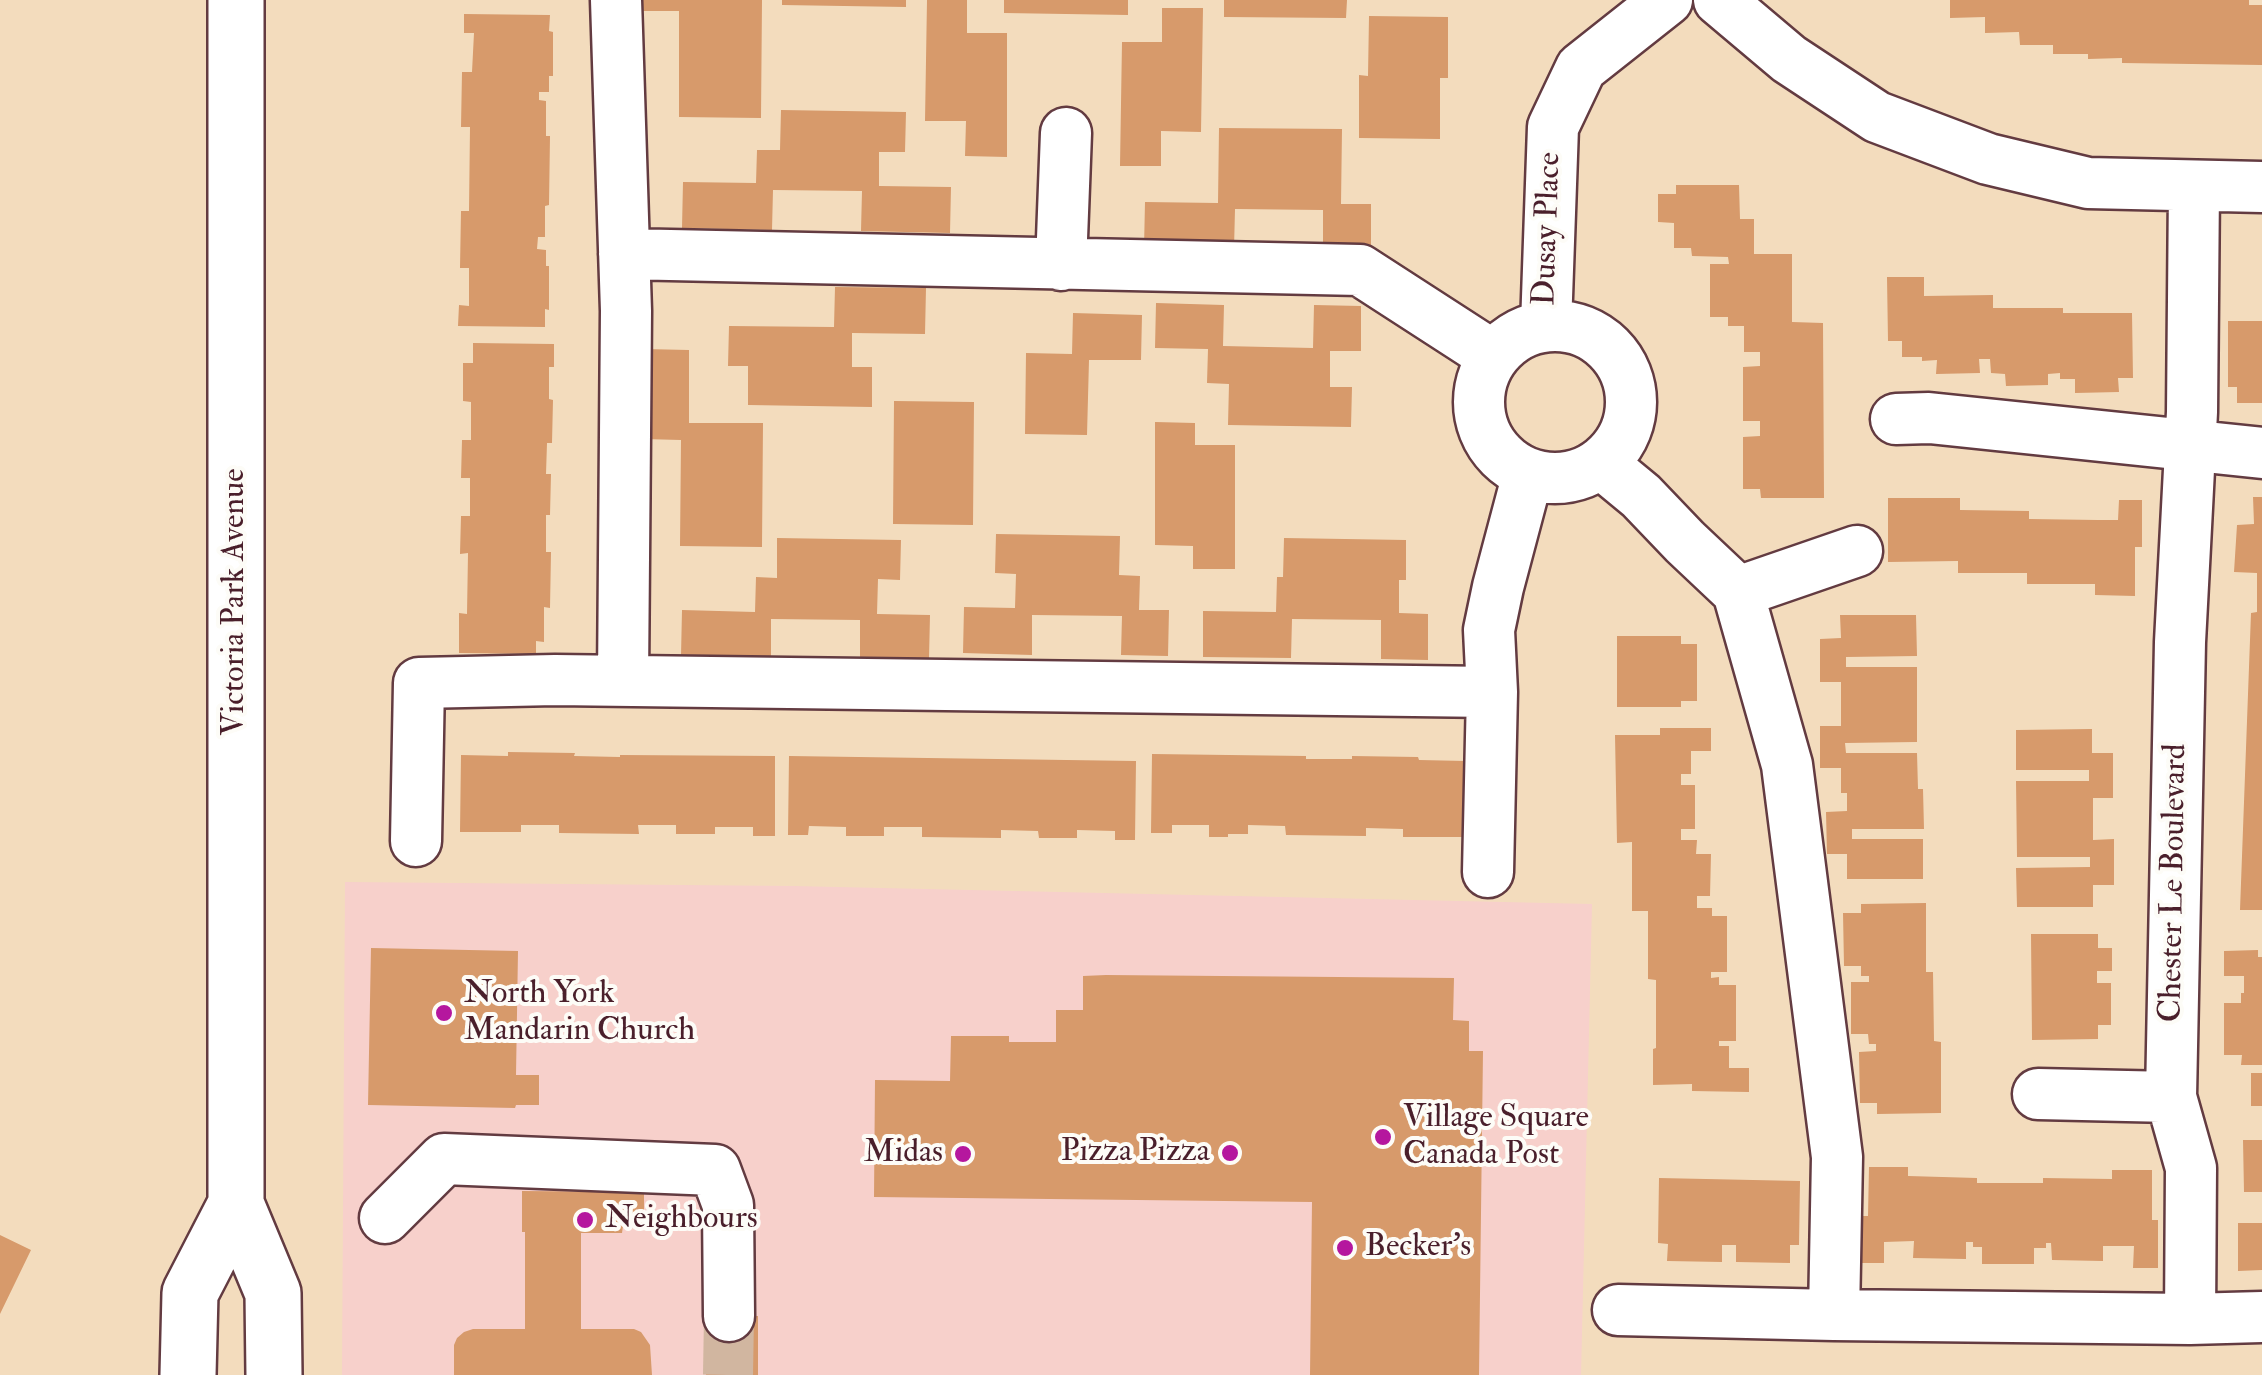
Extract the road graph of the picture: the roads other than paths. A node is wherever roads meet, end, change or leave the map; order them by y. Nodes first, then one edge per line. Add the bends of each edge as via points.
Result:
1 (236, 0) edge
2 (616, 0) edge
3 (1668, 0) edge
4 (1720, 0) edge
5 (1066, 134) dead end
6 (2194, 186) junction
7 (2262, 187) edge
8 (624, 254) junction
9 (1061, 265) junction
10 (1546, 326) junction
11 (1493, 356) junction
12 (1896, 419) dead end
13 (2191, 446) junction
14 (2262, 453) edge
15 (1601, 463) junction
16 (1528, 474) junction
17 (1857, 552) dead end
18 (1738, 592) junction
19 (623, 681) junction
20 (1492, 692) junction
21 (416, 841) dead end
22 (1488, 872) dead end
23 (2038, 1094) dead end
24 (2171, 1097) junction
25 (236, 1204) junction
26 (385, 1218) dead end
27 (1618, 1310) dead end
28 (1834, 1315) junction
29 (729, 1316) tunnel mouth
30 (2262, 1317) edge
31 (2190, 1318) junction
32 (188, 1375) edge
33 (274, 1375) edge

1 - 25 main road, Victoria Park Avenue
2 - 8 street
3 - 10 street, Dusay Place via 1581,68 1553,127
4 - 6 street via 1789,59 1878,117 1988,160 2088,182
5 - 9 street
6 - 7 street
6 - 13 street, Chester Le Boulevard
8 - 9 street
8 - 19 street
9 - 11 street via 1360,270
10 - 11 street, Dusay Place via 1526,330
10 - 15 street, Dusay Place via 1594,336 1626,374 1629,423
11 - 16 street via 1482,377 1481,424 1491,445
12 - 13 street
13 - 14 street
13 - 24 street, Chester Le Boulevard
15 - 16 street via 1578,475
15 - 18 street
16 - 20 street via 1489,630
17 - 18 street
18 - 28 street via 1787,765 1837,1157
19 - 20 street
19 - 21 street via 419,683
20 - 22 street
23 - 24 street
24 - 31 street, Chester Le Boulevard via 2191,1168
25 - 32 main road, Victoria Park Avenue via 190,1293
25 - 33 main road, Victoria Park Avenue via 273,1293
26 - 29 street via 444,1159 715,1170 728,1206
27 - 28 street
28 - 31 street
30 - 31 street

